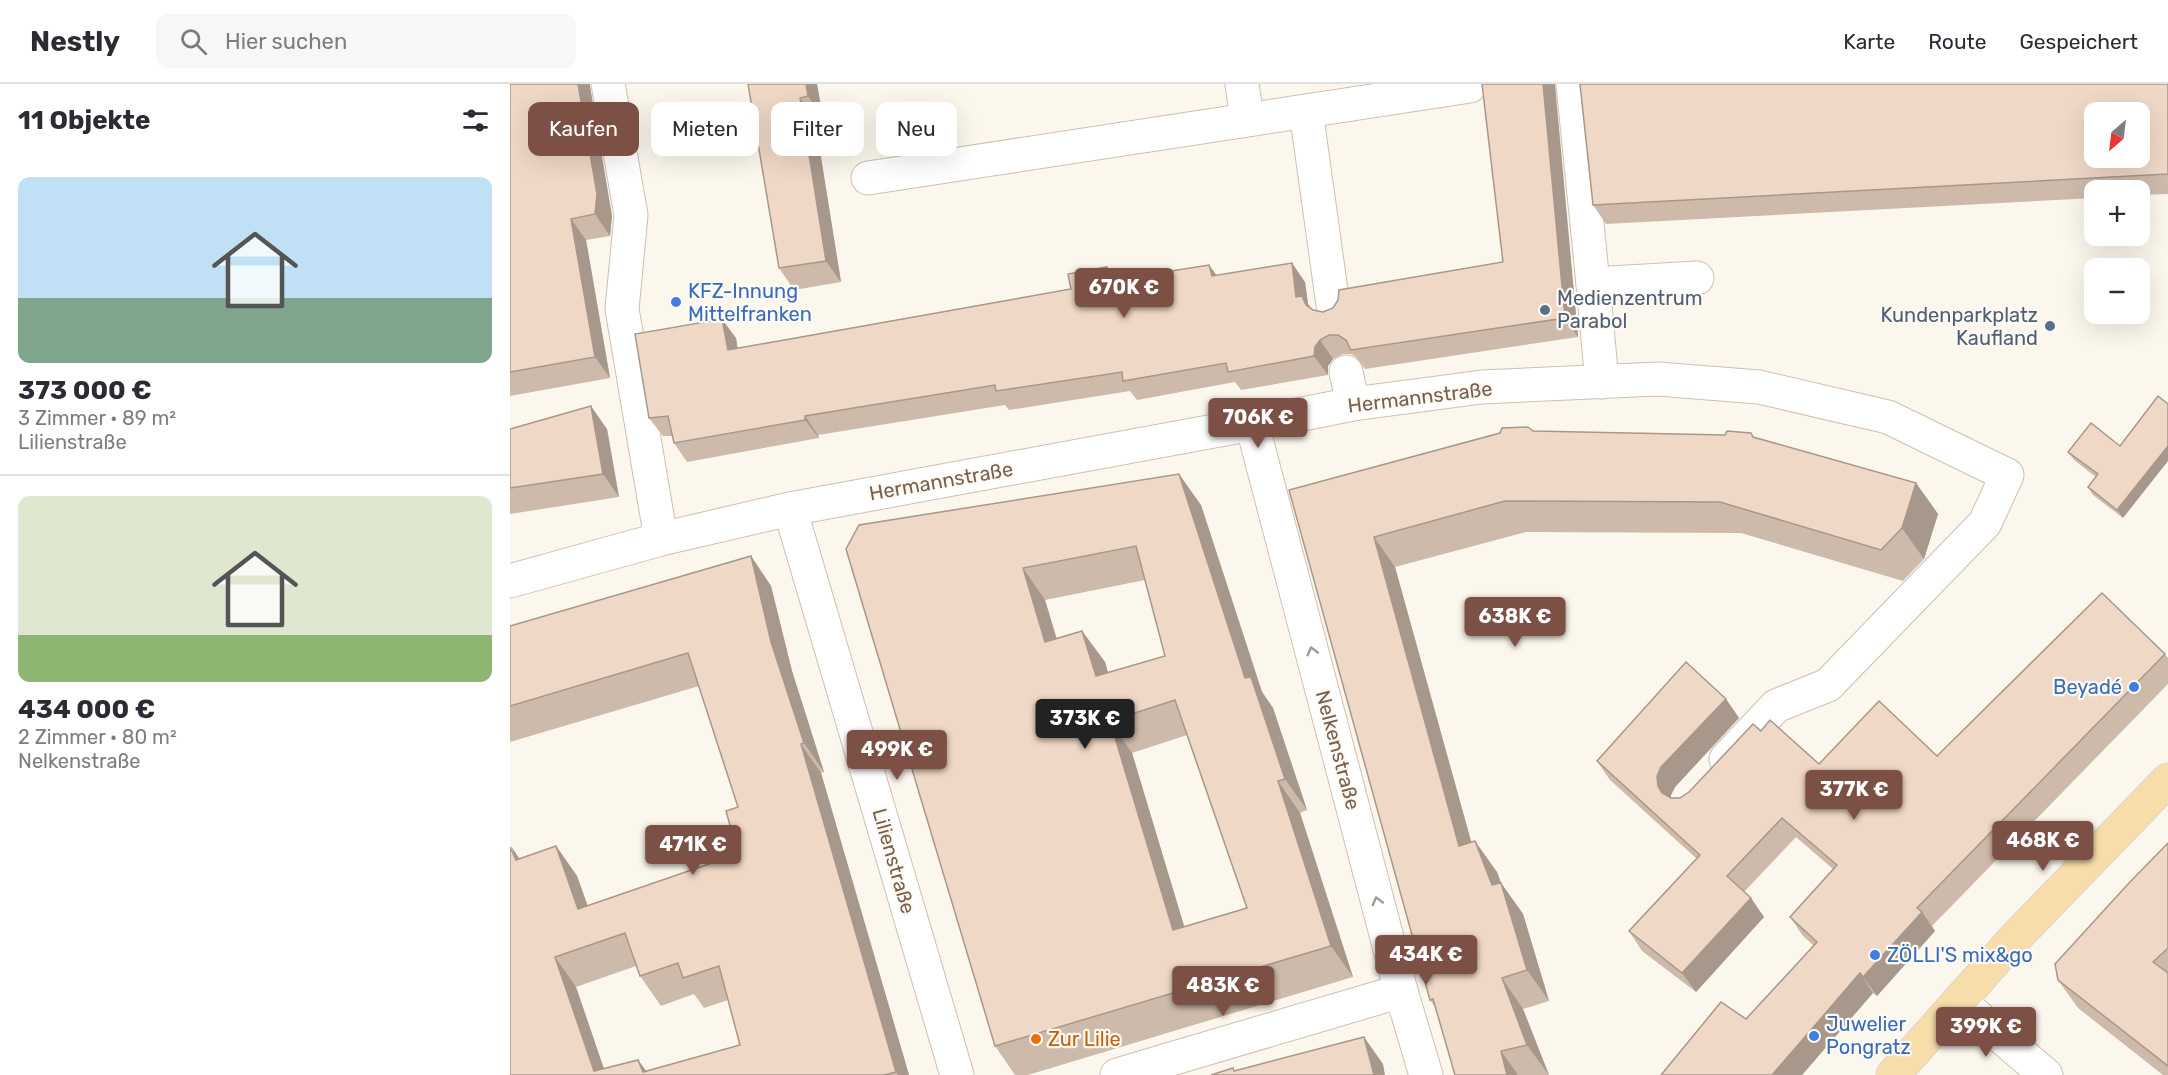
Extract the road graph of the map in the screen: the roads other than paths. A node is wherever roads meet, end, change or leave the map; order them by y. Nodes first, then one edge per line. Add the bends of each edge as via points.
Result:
1 (608, 84) edge
2 (1242, 84) edge
3 (1573, 84) edge
4 (1470, 86) dead end
5 (1306, 111) junction
6 (1247, 119) junction
7 (868, 178) dead end
8 (1697, 278) dead end
9 (1593, 284) junction
10 (1334, 312) edge
11 (1346, 372) dead end
12 (1602, 382) junction
13 (1353, 404) junction
14 (1252, 424) junction
15 (790, 509) junction
16 (661, 539) junction
17 (510, 580) edge
18 (2168, 780) edge
19 (1705, 782) edge
20 (1401, 991) junction
21 (1959, 1001) junction
22 (957, 1075) edge
23 (1117, 1075) edge
24 (1426, 1075) edge
25 (1893, 1075) edge
26 (2046, 1075) edge

1 - 16 street via 631,215 622,309
2 - 6 street
3 - 9 street
4 - 5 street
5 - 6 street
5 - 10 street
6 - 7 street
8 - 9 street
9 - 12 street
11 - 13 street
12 - 13 street, Hermannstraße via 1482,387
12 - 19 street, Hermannstraße via 1658,379 1759,387 1872,412 2007,475 1985,523 1828,684 1776,706
13 - 14 street, Hermannstraße
14 - 15 street, Hermannstraße
20 -> 14 street, Nelkenstraße
15 - 16 street, Hermannstraße
15 - 22 street, Lilienstraße
16 - 17 street, Hermannstraße
18 - 21 main road
20 - 23 street
20 - 24 street, Nelkenstraße
21 - 25 main road
21 - 26 street

